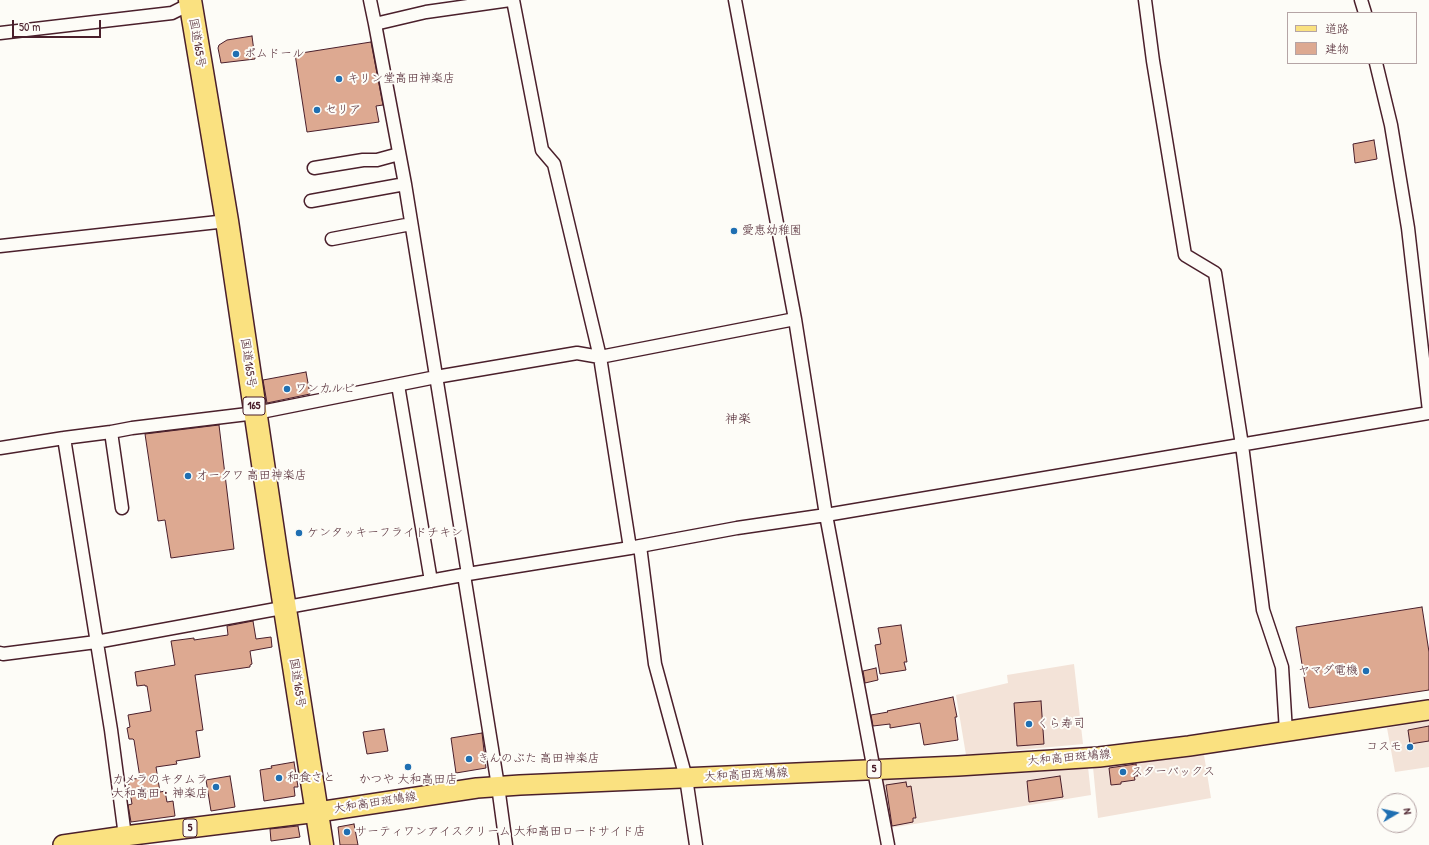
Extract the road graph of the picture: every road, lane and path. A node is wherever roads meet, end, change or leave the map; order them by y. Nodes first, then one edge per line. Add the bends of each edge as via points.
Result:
1 (370, 0) edge
2 (511, 0) edge
3 (735, 0) edge
4 (1145, 0) edge
5 (1361, 0) edge
6 (190, 2) edge
7 (1364, 12) edge
8 (375, 24) junction
9 (0, 33) edge
10 (1376, 64) edge
11 (399, 154) junction
12 (314, 168) dead end
13 (405, 184) junction
14 (311, 201) dead end
15 (227, 221) junction
16 (411, 224) junction
17 (332, 239) dead end
18 (0, 246) edge
19 (795, 319) junction
20 (600, 357) junction
21 (436, 377) junction
22 (398, 384) junction
23 (1429, 412) edge
24 (256, 413) junction
25 (111, 432) junction
26 (64, 438) junction
27 (1242, 445) junction
28 (0, 448) edge
29 (122, 508) dead end
30 (826, 515) junction
31 (635, 547) junction
32 (466, 574) junction
33 (431, 581) junction
34 (285, 608) junction
35 (96, 642) junction
36 (0, 653) edge
37 (1429, 710) edge
38 (1286, 732) junction
39 (874, 769) junction
40 (686, 778) junction
41 (498, 786) junction
42 (318, 812) junction
43 (125, 836) junction
44 (63, 845) edge
45 (322, 845) edge
46 (506, 845) edge
47 (696, 845) edge
48 (888, 845) edge

1 - 8 street
2 - 8 street via 426,12
2 - 20 street via 542,150 554,164
3 - 19 street
4 - 27 street via 1185,254 1215,273
5 - 7 street
6 - 9 street via 172,13
6 - 15 highway, 国道165号 / 165
8 - 11 street
10 - 23 street via 1391,125 1408,228
11 - 12 street via 377,160
11 - 13 street
13 - 14 street
13 - 16 street
15 - 18 street
15 - 24 highway, 国道165号 / 165
16 - 17 street
16 - 21 street
19 - 20 street
19 - 30 street
20 - 21 street via 577,352
20 - 31 street
21 - 22 street
21 - 32 street
22 - 24 street
22 - 33 street
23 - 27 street
24 - 25 street
24 - 34 highway, 国道165号 / 165
25 - 26 street
25 - 29 street
26 - 28 street
26 - 35 street
27 - 30 street
27 - 38 street via 1262,610 1282,667
30 - 31 street
30 - 39 street
31 - 32 street
31 - 40 street via 655,664
32 - 33 street
32 - 41 street
33 - 34 street
34 - 35 street
34 - 42 highway, 国道165号 / 165
35 - 36 street
35 - 43 street
37 - 38 main road, 大和高田斑鳩線 / 5
38 - 39 main road, 大和高田斑鳩線 / 5 via 1099,756
39 - 40 main road, 大和高田斑鳩線 / 5
39 - 48 street
40 - 41 main road, 大和高田斑鳩線 / 5
40 - 47 street
41 - 42 main road, 大和高田斑鳩線 / 5
41 - 46 street
42 - 43 main road, 大和高田斑鳩線 / 5
42 - 45 highway, 国道165号 / 165
43 - 44 main road, 大和高田斑鳩線 / 5

